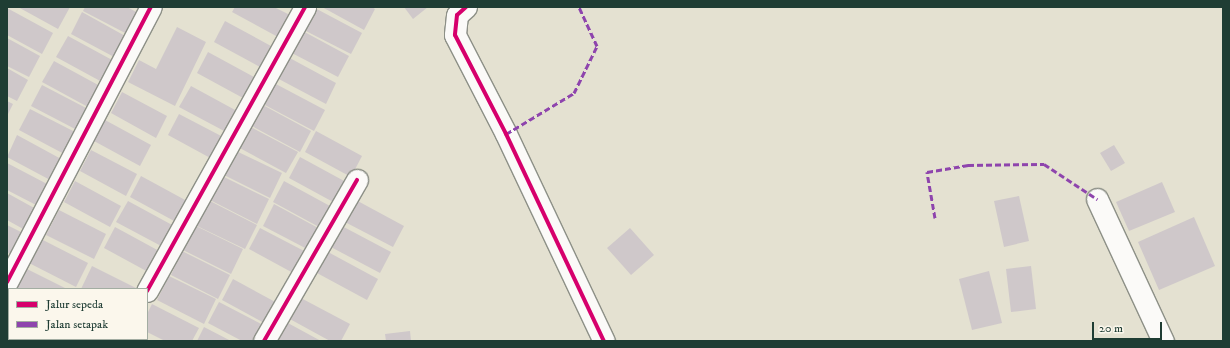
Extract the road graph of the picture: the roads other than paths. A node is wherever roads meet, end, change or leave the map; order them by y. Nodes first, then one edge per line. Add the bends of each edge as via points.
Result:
1 (151, 7) edge
2 (304, 7) edge
3 (466, 7) edge
4 (357, 180) dead end
5 (1097, 199) dead end
6 (7, 282) edge
7 (148, 289) edge
8 (264, 341) edge
9 (604, 341) edge
10 (1163, 341) edge

1 - 6 street
2 - 7 street
3 - 9 street via 456,15 456,35
4 - 8 street
5 - 10 street

